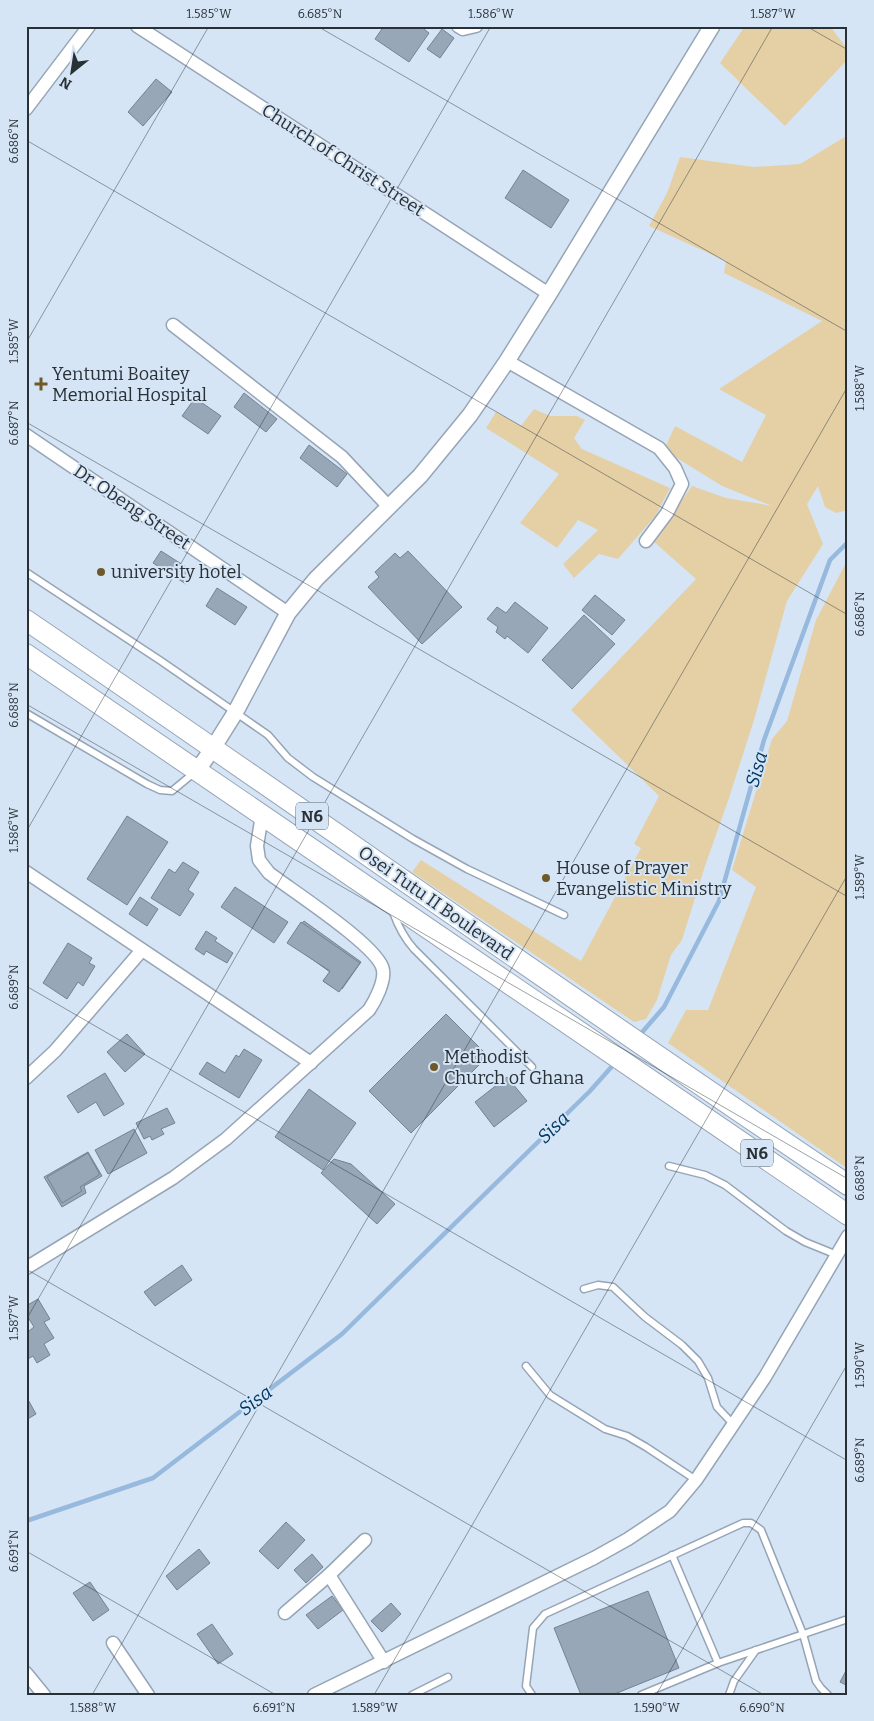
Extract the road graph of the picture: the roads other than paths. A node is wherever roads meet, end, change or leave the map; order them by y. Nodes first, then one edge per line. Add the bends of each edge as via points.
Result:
1 (89, 26) edge
2 (138, 26) edge
3 (458, 26) edge
4 (476, 26) edge
5 (712, 26) edge
6 (26, 109) edge
7 (549, 294) junction
8 (174, 325) dead end
9 (507, 361) junction
10 (26, 436) edge
11 (389, 507) junction
12 (646, 541) dead end
13 (26, 572) edge
14 (288, 613) junction
15 (26, 620) edge
16 (26, 654) edge
17 (26, 713) edge
18 (235, 713) junction
19 (214, 748) junction
20 (197, 771) junction
21 (262, 815) junction
22 (26, 872) edge
23 (391, 903) junction
24 (564, 915) dead end
25 (142, 950) junction
26 (311, 1063) junction
27 (532, 1067) dead end
28 (26, 1078) edge
29 (669, 1166) dead end
30 (848, 1185) edge
31 (848, 1215) edge
32 (847, 1239) edge
33 (837, 1254) junction
34 (26, 1268) edge
35 (584, 1289) dead end
36 (526, 1366) dead end
37 (734, 1425) junction
38 (696, 1480) junction
39 (365, 1540) dead end
40 (672, 1555) junction
41 (329, 1575) junction
42 (285, 1613) dead end
43 (848, 1619) edge
44 (803, 1634) junction
45 (113, 1643) dead end
46 (756, 1650) junction
47 (384, 1662) junction
48 (718, 1663) junction
49 (26, 1673) edge
50 (448, 1677) dead end
51 (31, 1688) edge
52 (44, 1695) edge
53 (148, 1695) edge
54 (314, 1695) edge
55 (412, 1695) edge
56 (532, 1695) edge
57 (641, 1695) edge
58 (729, 1695) edge
59 (828, 1695) edge

1 - 6 street
2 - 7 street, Church of Christ Street
3 - 4 street via 463,29
5 - 7 street
7 - 9 street
8 - 11 street via 342,457
9 - 11 street via 450,442
9 - 12 street via 659,448 675,468 682,484 667,513
10 - 14 street, Dr. Obeng Street
11 - 14 street via 316,579
13 - 18 lane
14 - 18 street
15 - 19 highway, Osei Tutu II Boulevard / N6
16 - 20 highway, Osei Tutu II Boulevard / N6
17 - 20 lane via 160,790 172,791
18 - 19 street
18 - 24 lane via 268,735 288,758 313,777 405,834 467,869
19 - 20 street
19 - 30 highway, Osei Tutu II Boulevard / N6 via 596,1015
20 - 21 highway, Osei Tutu II Boulevard / N6
21 - 23 highway, Osei Tutu II Boulevard / N6
21 - 26 street via 257,846 259,860 269,873 350,932 376,955 383,970 377,998 369,1010
22 - 25 street
23 - 27 lane via 397,924 414,950
23 - 31 highway, Osei Tutu II Boulevard / N6
25 - 26 street
25 - 28 street via 55,1051
26 - 34 street via 226,1139 173,1178
29 - 33 lane via 705,1175 724,1184 786,1231
32 - 33 street
33 - 37 street
35 - 37 lane via 598,1285 613,1287 682,1345 698,1361 708,1378 717,1407
36 - 38 lane via 550,1395 605,1429 646,1447
37 - 38 street
38 - 47 street via 670,1511 628,1539
39 - 41 street
40 - 44 lane via 743,1523 751,1523 761,1530
40 - 48 lane
40 - 56 lane via 545,1614 533,1628 526,1686
41 - 42 street
41 - 47 street
43 - 44 lane
44 - 46 lane
44 - 59 lane via 816,1681
45 - 53 street
46 - 48 lane
46 - 58 lane via 734,1681
47 - 54 street
48 - 57 lane
49 - 51 street
50 - 55 lane
51 - 52 street

